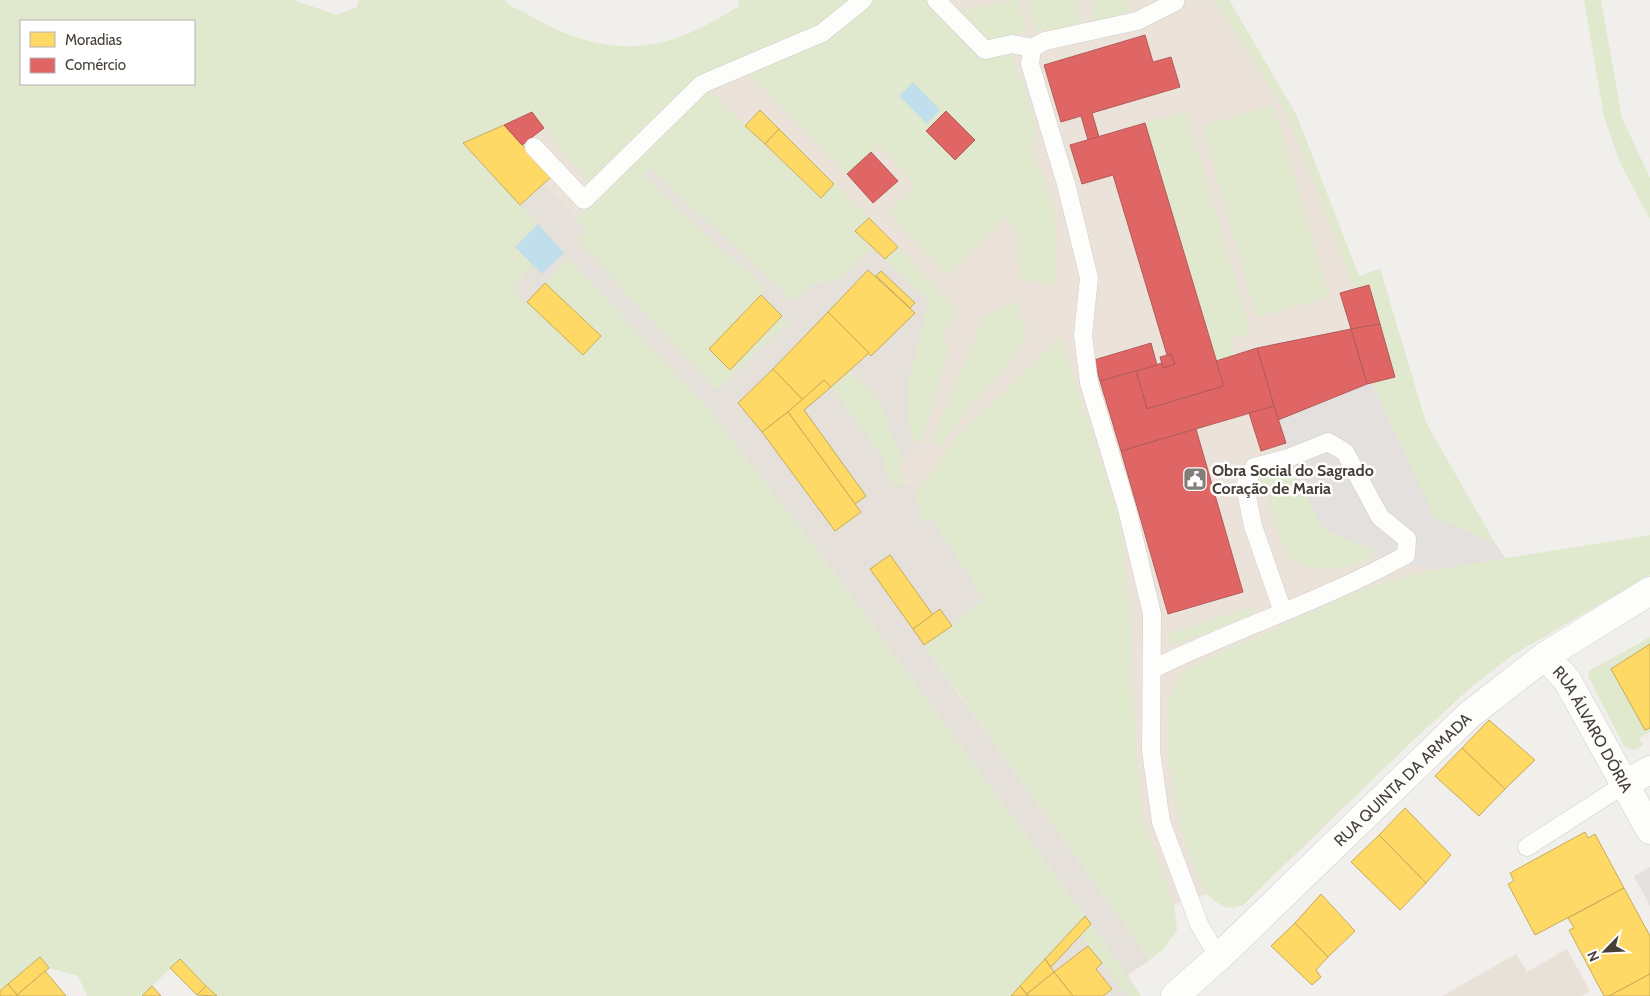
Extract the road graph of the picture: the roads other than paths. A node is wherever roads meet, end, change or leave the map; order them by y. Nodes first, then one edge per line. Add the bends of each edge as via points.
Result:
1 (863, 0) edge
2 (936, 0) edge
3 (1175, 2) dead end
4 (1032, 48) junction
5 (534, 146) dead end
6 (1650, 591) edge
7 (1283, 612) junction
8 (1545, 656) junction
9 (1153, 668) junction
10 (1650, 770) edge
11 (1625, 784) junction
12 (1650, 830) edge
13 (1527, 847) dead end
14 (1221, 955) junction
15 (1175, 996) edge

1 - 5 lane via 822,33 702,84 584,200
2 - 4 lane via 985,50 1012,44
3 - 4 lane via 1137,21 1045,41
4 - 9 lane via 1030,64 1066,184 1089,278 1083,335 1090,383 1127,509 1152,614
6 - 8 street, RUA QUINTA DA ARMADA
7 - 7 lane via 1380,570 1406,555 1407,539 1380,517 1345,452 1328,442 1254,467 1245,486 1253,526
7 - 9 lane
8 - 11 street, RUA ÁLVARO DÓRIA via 1567,680
8 - 14 street, RUA QUINTA DA ARMADA via 1469,715
9 - 14 lane via 1151,751 1161,822 1199,924
10 - 11 street
11 - 12 street, RUA ÁLVARO DÓRIA
11 - 13 lane
14 - 15 street, RUA QUINTA DA ARMADA

